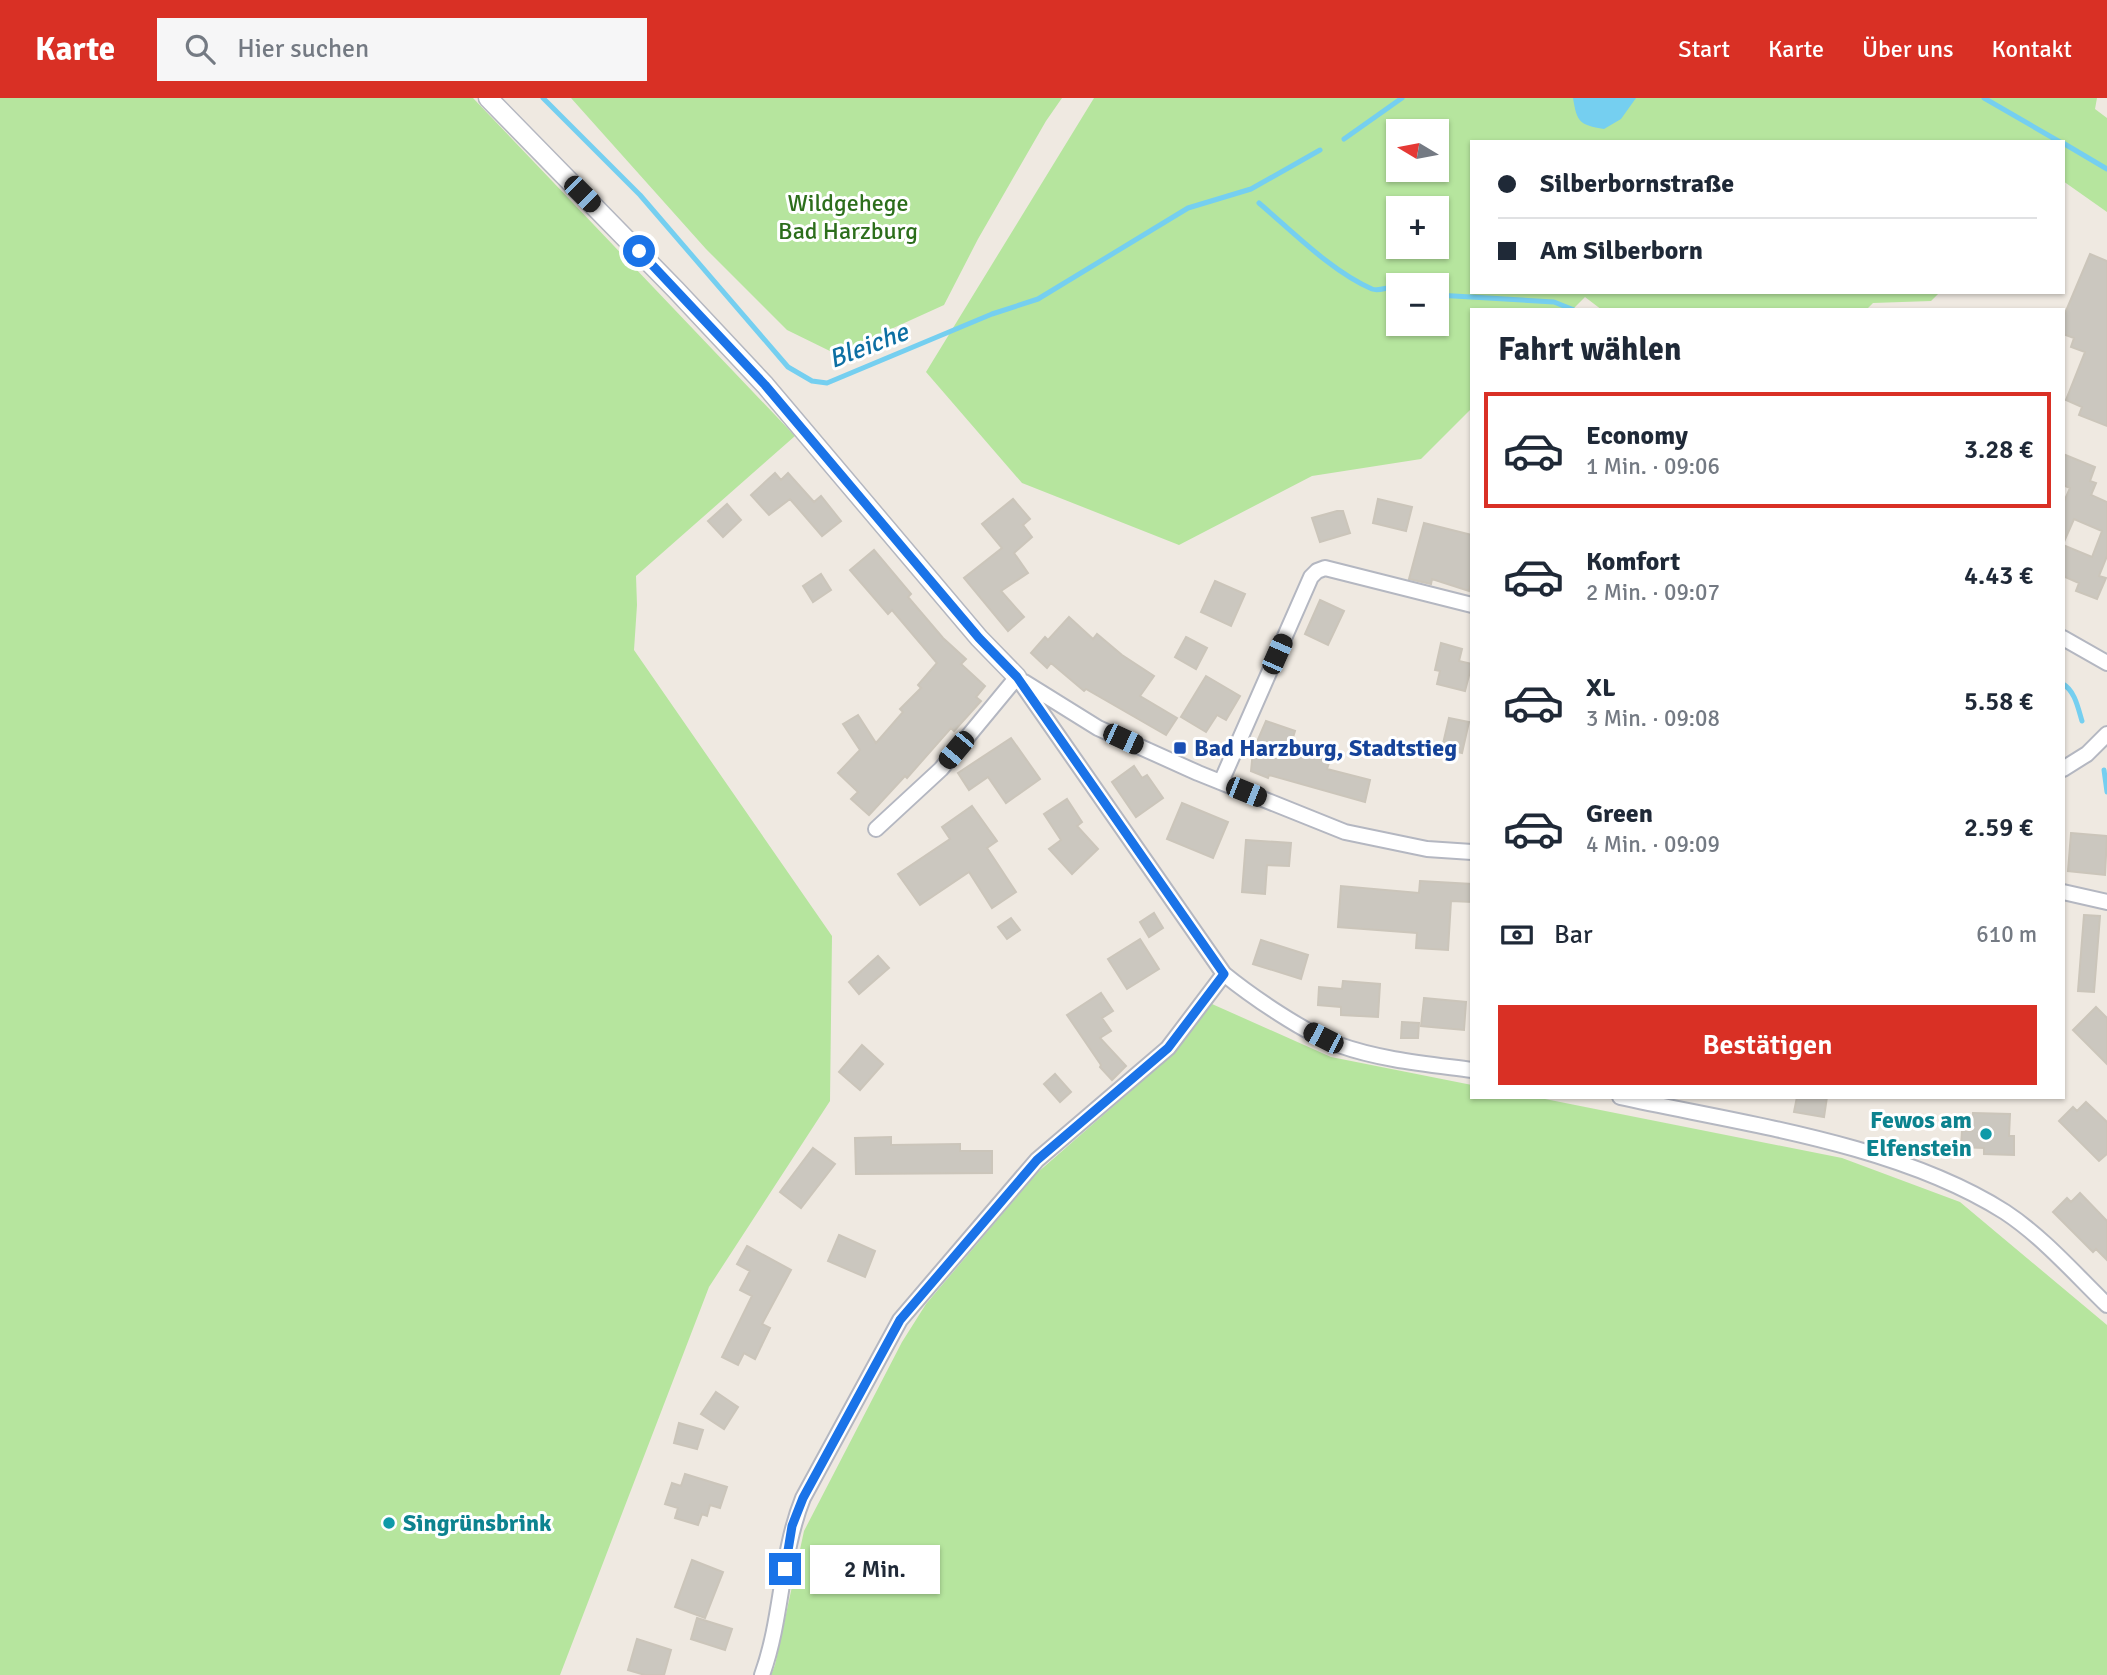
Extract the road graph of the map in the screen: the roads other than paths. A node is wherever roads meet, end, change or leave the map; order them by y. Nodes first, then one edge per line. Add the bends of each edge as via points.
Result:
1 (488, 98) edge
2 (1470, 604) edge
3 (2065, 639) edge
4 (2107, 663) edge
5 (1017, 677) junction
6 (2107, 733) edge
7 (2065, 768) edge
8 (1221, 782) junction
9 (876, 830) dead end
10 (1470, 852) edge
11 (2065, 892) edge
12 (2107, 902) edge
13 (1224, 974) junction
14 (1470, 1070) edge
15 (1629, 1099) edge
16 (2107, 1305) edge
17 (762, 1675) edge

1 - 5 street via 765,385
2 - 8 street via 1325,568 1317,571
3 - 4 street
5 - 8 street via 1098,728
5 - 9 street via 941,769
5 - 13 street
6 - 7 street
8 - 10 street via 1345,832 1427,849
11 - 12 street
13 - 14 street via 1338,1045 1397,1060
13 - 17 street via 1168,1048 1037,1160 900,1320 792,1526 770,1653
15 - 16 street via 1848,1146 1965,1190 2038,1238

